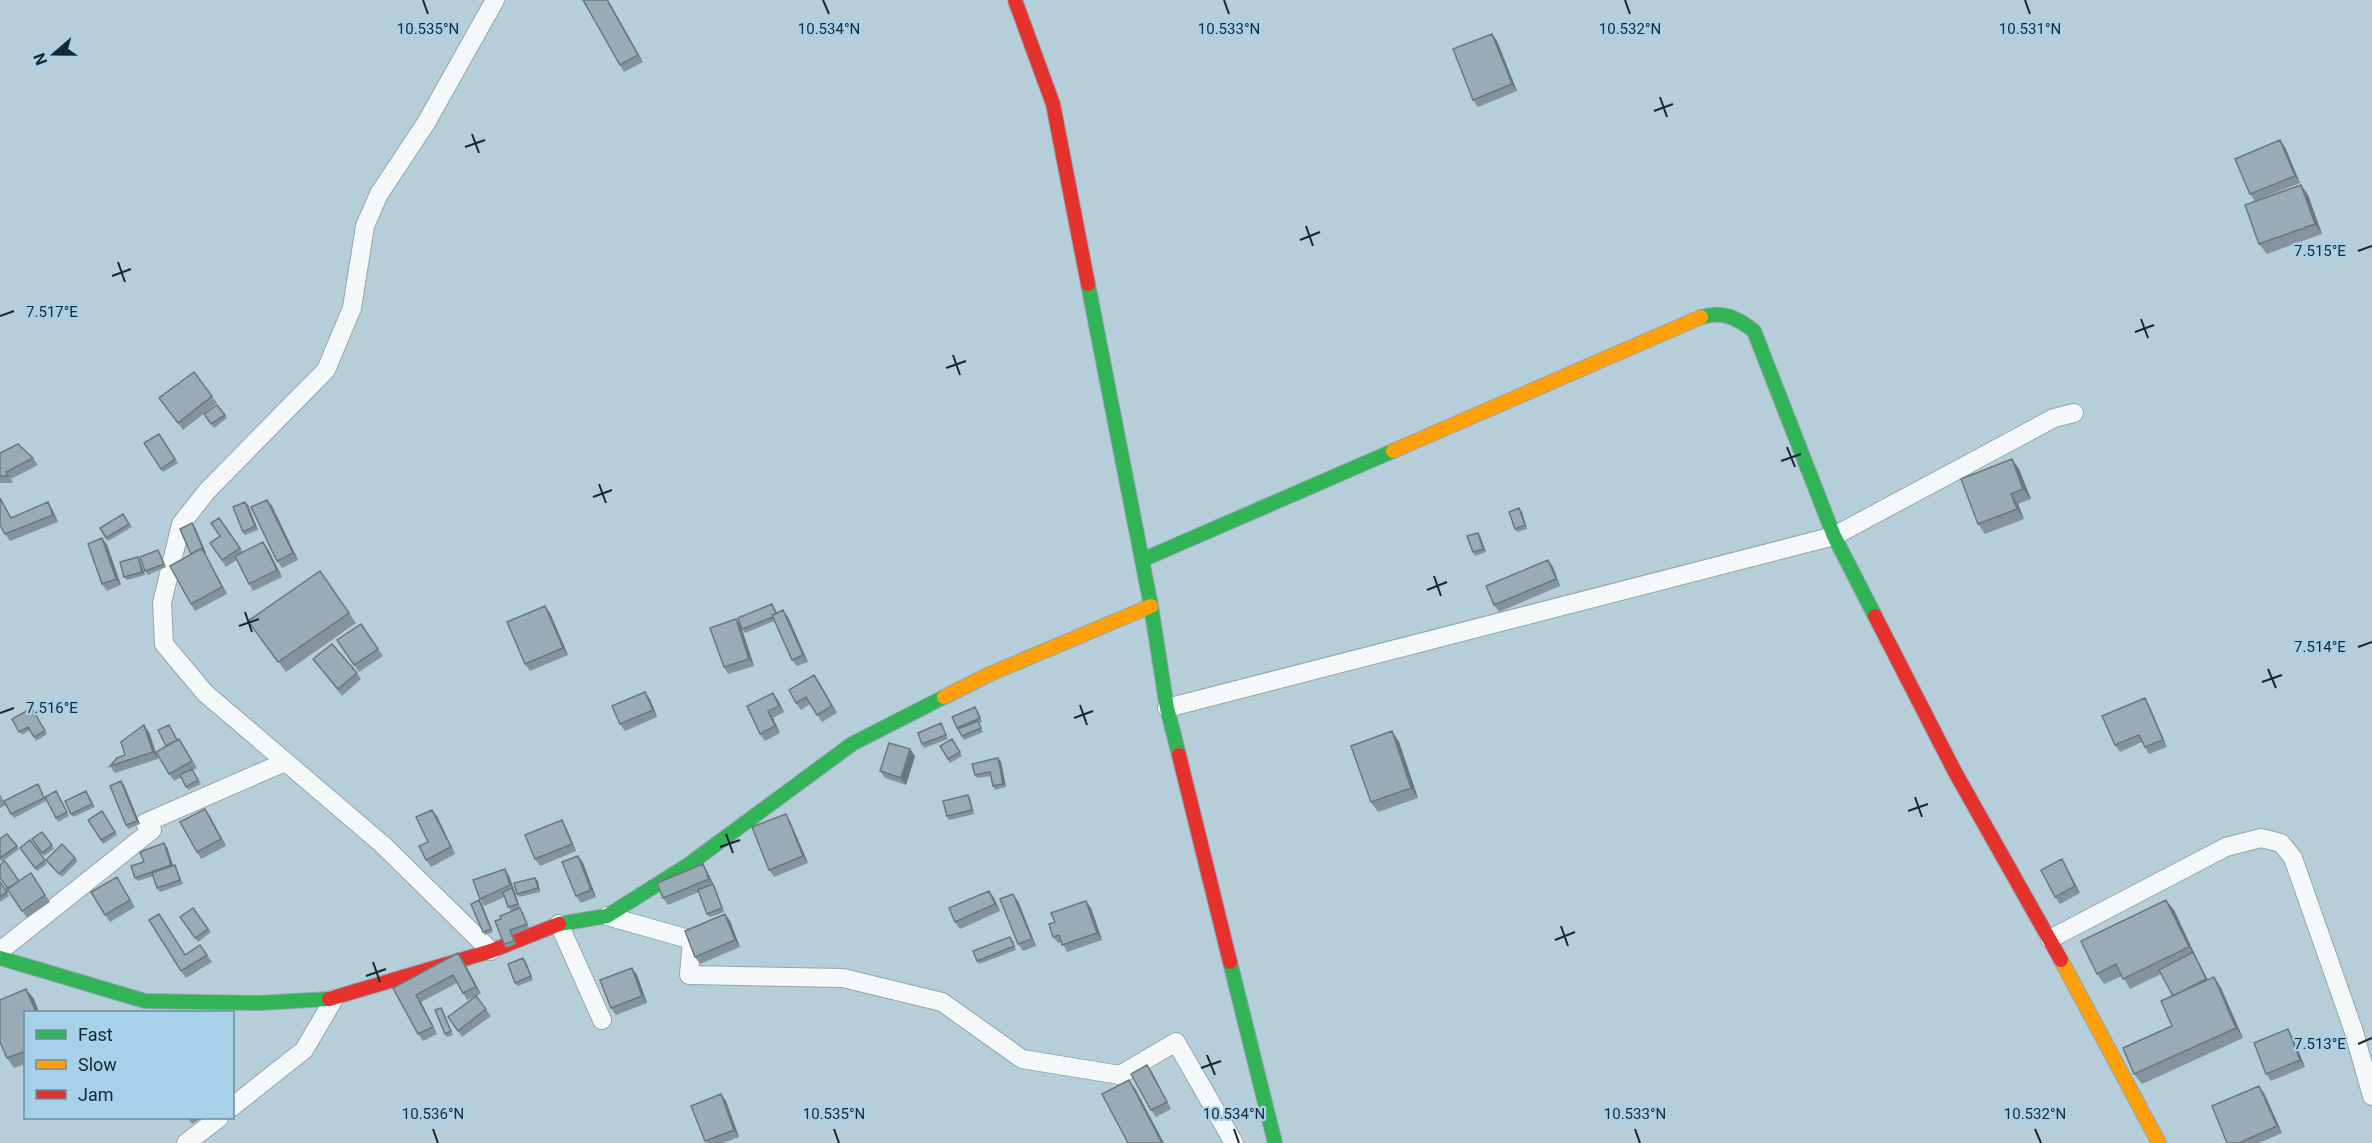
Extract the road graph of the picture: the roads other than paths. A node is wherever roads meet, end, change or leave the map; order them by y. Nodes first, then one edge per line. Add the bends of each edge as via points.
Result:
1 (495, 0) edge
2 (1015, 0) edge
3 (2074, 412) dead end
4 (1834, 536) junction
5 (1142, 560) junction
6 (1151, 606) junction
7 (1167, 708) junction
8 (285, 762) junction
9 (607, 916) junction
10 (559, 924) junction
11 (2050, 939) junction
12 (0, 951) edge
13 (491, 951) junction
14 (0, 958) edge
15 (334, 999) junction
16 (602, 1020) dead end
17 (2372, 1096) edge
18 (234, 1105) edge
19 (218, 1119) edge
20 (186, 1143) edge
21 (1234, 1143) edge
22 (1275, 1143) edge
23 (2159, 1143) edge

1 - 8 street via 426,123 379,194 365,226 352,308 326,370 207,490 181,524 162,603 164,644 205,693
2 - 5 street via 1053,104
3 - 4 street via 2055,418
4 - 5 street via 1754,332 1736,316 1716,312
4 - 7 street
4 - 11 street via 1955,772
5 - 6 street
6 - 7 street
6 - 9 street via 990,674 852,744 688,865
7 - 22 street
8 - 12 street via 144,823 152,830
8 - 13 street via 382,844
9 - 10 street
9 - 21 street via 692,940 689,975 843,978 935,1000 972,1021 1022,1059 1043,1064 1120,1075 1176,1042
10 - 13 street
10 - 16 street
11 - 17 street via 2226,847 2261,838 2281,843 2293,858 2353,1029
11 - 23 street
13 - 15 street
14 - 15 street via 145,1001 259,1003
15 - 18 street via 304,1050
19 - 20 street

